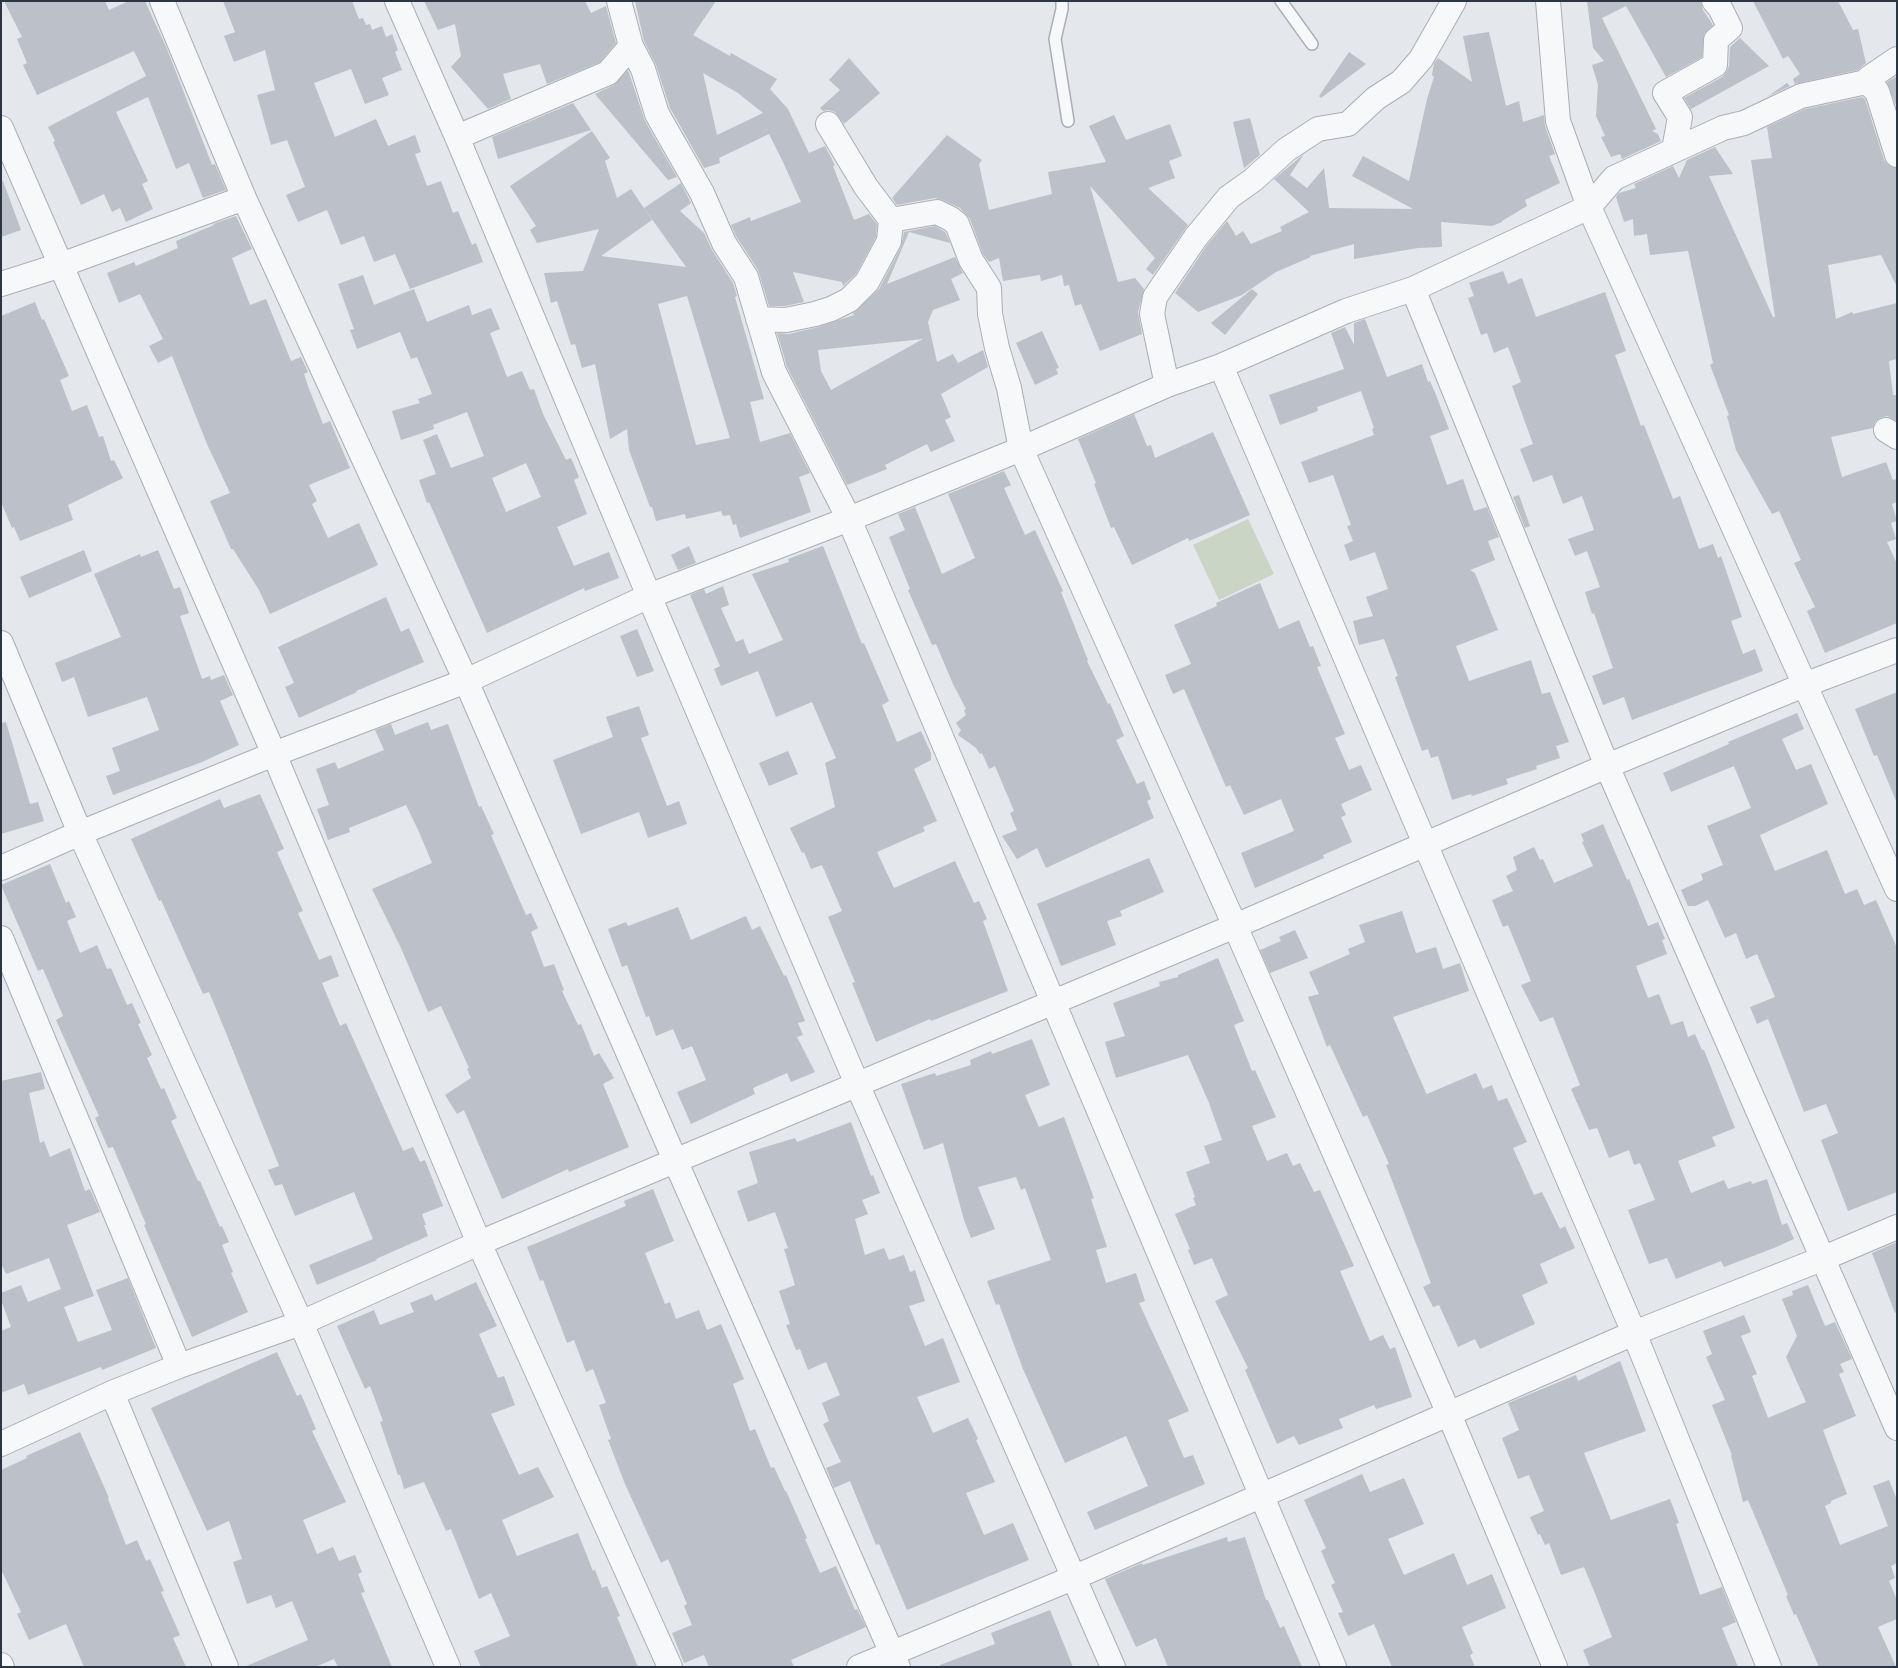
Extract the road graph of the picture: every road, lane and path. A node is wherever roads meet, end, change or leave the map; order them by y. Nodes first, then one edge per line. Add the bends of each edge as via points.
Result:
1 (162, 1) edge
2 (397, 1) edge
3 (619, 1) edge
4 (1062, 1) edge
5 (1281, 1) edge
6 (1454, 1) edge
7 (1548, 1) edge
8 (1714, 1) edge
9 (1312, 44) dead end
10 (631, 46) junction
11 (1897, 58) edge
12 (1866, 82) junction
13 (1068, 121) dead end
14 (828, 124) dead end
15 (1, 128) edge
16 (457, 137) junction
17 (1674, 150) junction
18 (1897, 155) edge
19 (244, 198) junction
20 (1589, 207) junction
21 (891, 220) junction
22 (61, 265) junction
23 (1, 284) edge
24 (1412, 289) junction
25 (758, 320) junction
26 (1221, 366) junction
27 (1168, 385) junction
28 (1021, 448) junction
29 (849, 519) junction
30 (649, 596) junction
31 (1, 643) edge
32 (1897, 650) edge
33 (466, 680) junction
34 (1804, 685) junction
35 (274, 754) junction
36 (1607, 766) junction
37 (80, 833) junction
38 (1424, 844) junction
39 (1, 868) edge
40 (1897, 889) edge
41 (1235, 926) junction
42 (1, 938) edge
43 (1053, 1002) junction
44 (857, 1084) junction
45 (675, 1160) junction
46 (1897, 1227) edge
47 (479, 1242) junction
48 (1824, 1258) junction
49 (301, 1323) junction
50 (1634, 1334) junction
51 (179, 1366) junction
52 (112, 1393) junction
53 (1449, 1414) junction
54 (1897, 1428) edge
55 (1, 1444) edge
56 (1263, 1496) junction
57 (1075, 1577) junction
58 (896, 1660) edge
59 (226, 1667) edge
60 (448, 1667) edge
61 (670, 1667) edge
62 (859, 1667) edge
63 (1113, 1667) edge
64 (1334, 1667) edge
65 (1555, 1667) edge
66 (1769, 1667) edge

1 - 19 street
2 - 16 street
3 - 10 street
4 - 13 lane via 1055,39
5 - 9 lane
6 - 27 street via 1421,59 1401,82 1376,98 1348,124 1318,129 1286,150 1229,197 1196,237 1155,297 1152,314
7 - 20 street via 1558,121
8 - 17 street via 1730,28 1716,40 1715,65 1665,93 1680,117
10 - 16 street via 608,73
10 - 25 street via 643,70 657,114 702,193 724,243 746,277
11 - 12 street
12 - 17 street via 1801,96 1744,123 1723,128
12 - 18 street via 1877,91
14 - 21 street via 866,187
15 - 22 street
16 - 30 street
17 - 20 street via 1614,178
19 - 22 street
19 - 33 street
20 - 24 street
20 - 34 street
21 - 25 street via 889,241 867,282 849,300 815,314 786,320
21 - 28 street via 937,212 957,224 971,260 989,288 990,314
22 - 23 street
22 - 35 street
24 - 26 street via 1346,311
24 - 36 street
25 - 29 street via 774,372
26 - 27 street
26 - 38 street
27 - 28 street
28 - 29 street
28 - 41 street
29 - 30 street
29 - 43 street
30 - 33 street
30 - 44 street
31 - 37 street
32 - 34 street
33 - 35 street
33 - 45 street
34 - 36 street
34 - 40 street
35 - 37 street
35 - 47 street
36 - 38 street
36 - 48 street
37 - 39 street
37 - 49 street
38 - 41 street
38 - 50 street
41 - 43 street
41 - 53 street
42 - 51 street
43 - 44 street
43 - 56 street
44 - 45 street
44 - 57 street
45 - 47 street
45 - 58 street
46 - 48 street
47 - 49 street
47 - 61 street
48 - 50 street
48 - 54 street
49 - 51 street
49 - 60 street
50 - 53 street
50 - 66 street
51 - 52 street
52 - 55 street
52 - 59 street
53 - 56 street
53 - 65 street
56 - 57 street
56 - 64 street
57 - 58 street
57 - 63 street
58 - 62 street

